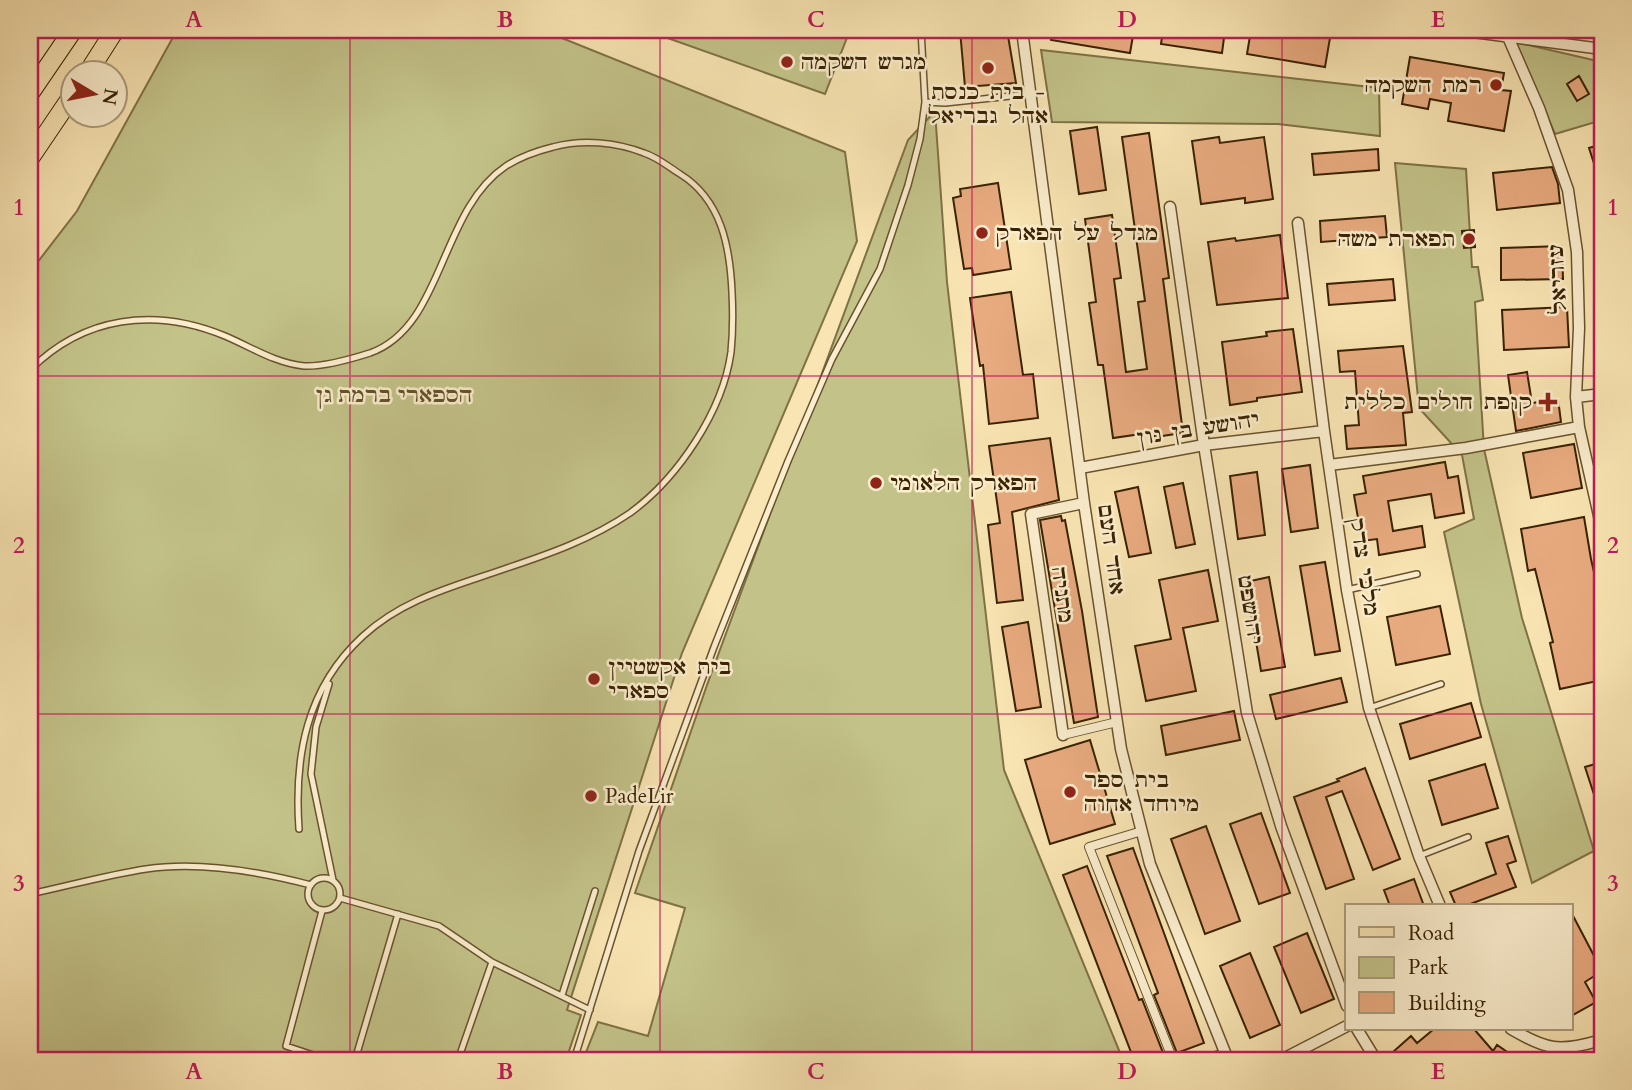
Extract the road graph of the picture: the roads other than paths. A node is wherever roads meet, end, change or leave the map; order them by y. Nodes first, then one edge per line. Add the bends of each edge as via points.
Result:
1 (73, 30) edge
2 (115, 30) edge
3 (921, 30) edge
4 (1022, 30) edge
5 (1458, 30) edge
6 (1508, 33) edge
7 (1602, 49) edge
8 (96, 60) edge
9 (51, 62) junction
10 (30, 78) edge
11 (30, 93) edge
12 (1030, 94) junction
13 (925, 102) junction
14 (60, 112) edge
15 (31, 151) edge
16 (1170, 207) dead end
17 (1298, 223) dead end
18 (30, 370) edge
19 (1602, 394) edge
20 (1576, 397) junction
21 (1579, 427) junction
22 (1324, 431) junction
23 (1204, 445) junction
24 (1329, 466) junction
25 (1080, 468) junction
26 (1084, 503) junction
27 (1602, 529) edge
28 (1417, 574) dead end
29 (1347, 590) junction
30 (30, 615) edge
31 (335, 667) junction
32 (1441, 684) dead end
33 (30, 695) edge
34 (1369, 708) junction
35 (1117, 722) junction
36 (1063, 735) joint
37 (299, 829) dead end
38 (1142, 831) junction
39 (1468, 837) dead end
40 (1419, 856) junction
41 (332, 880) junction
42 (311, 885) junction
43 (595, 891) dead end
44 (30, 894) edge
45 (341, 898) junction
46 (1439, 904) edge
47 (322, 911) junction
48 (398, 914) junction
49 (492, 962) junction
50 (562, 995) junction
51 (1345, 1001) edge
52 (590, 1010) junction
53 (1345, 1027) edge
54 (1358, 1030) edge
55 (1513, 1030) edge
56 (1598, 1041) dead end
57 (1227, 1057) edge
58 (328, 1060) edge
59 (355, 1060) edge
60 (458, 1060) edge
61 (573, 1060) edge
62 (1172, 1060) edge
63 (1207, 1060) edge
64 (1281, 1060) edge
65 (1376, 1060) edge

1 - 9 main road
2 - 8 main road
3 - 13 lane
4 - 12 street, אחד העם
5 - 6 street
6 - 7 street
6 - 20 street, עזריאל via 1568,190 1577,252
9 - 10 main road
9 - 11 main road
12 - 13 lane
12 - 25 street, אחד העם
13 - 52 lane via 908,185 880,268 832,359 713,647 639,850
14 - 15 main road
16 - 23 street, יהושפט
17 - 22 street, מלכי צדק
18 - 31 lane via 68,338 114,322 150,320 222,335 274,360 307,366 375,351 403,331 422,308 463,215 505,167 558,145 596,141 646,153 692,181 717,213 727,240 733,313 730,355 715,405 679,466 633,510 577,542 412,602 363,636
19 - 20 street
20 - 21 street, עזריאל
21 - 24 street
21 - 27 street, עזריאל
22 - 23 street, יהושע בן נון
22 - 24 street, מלכי צדק
23 - 25 street, יהושע בן נון
23 - 51 street, יהושפט via 1247,713 1281,826
24 - 29 street, מלכי צדק
25 - 26 street, אחד העם
26 - 35 street, אחד העם
26 - 36 street, מתניה via 1031,514
28 - 29 lane
29 - 34 street, מלכי צדק
30 - 33 lane via 36,659
31 - 37 lane via 320,693 300,749
31 - 41 lane via 316,727 311,774
32 - 34 lane
34 - 40 street, מלכי צדק
35 - 36 street
35 - 38 street, אחד העם
38 - 57 street, אחד העם via 1150,864
38 - 62 street via 1089,847
39 - 40 lane
40 - 46 street, מלכי צדק
41 - 42 lane via 320,878
41 - 45 lane via 339,886
42 - 44 lane via 189,866 147,869
42 - 47 lane via 309,901
43 - 50 lane
45 - 47 lane via 332,909
45 - 48 lane
47 - 58 lane via 286,1046
48 - 49 lane via 439,926
48 - 59 lane
49 - 50 lane
49 - 60 lane
50 - 52 lane
52 - 61 lane
53 - 64 street
54 - 65 street
55 - 56 street via 1543,1046 1570,1049
57 - 63 street

